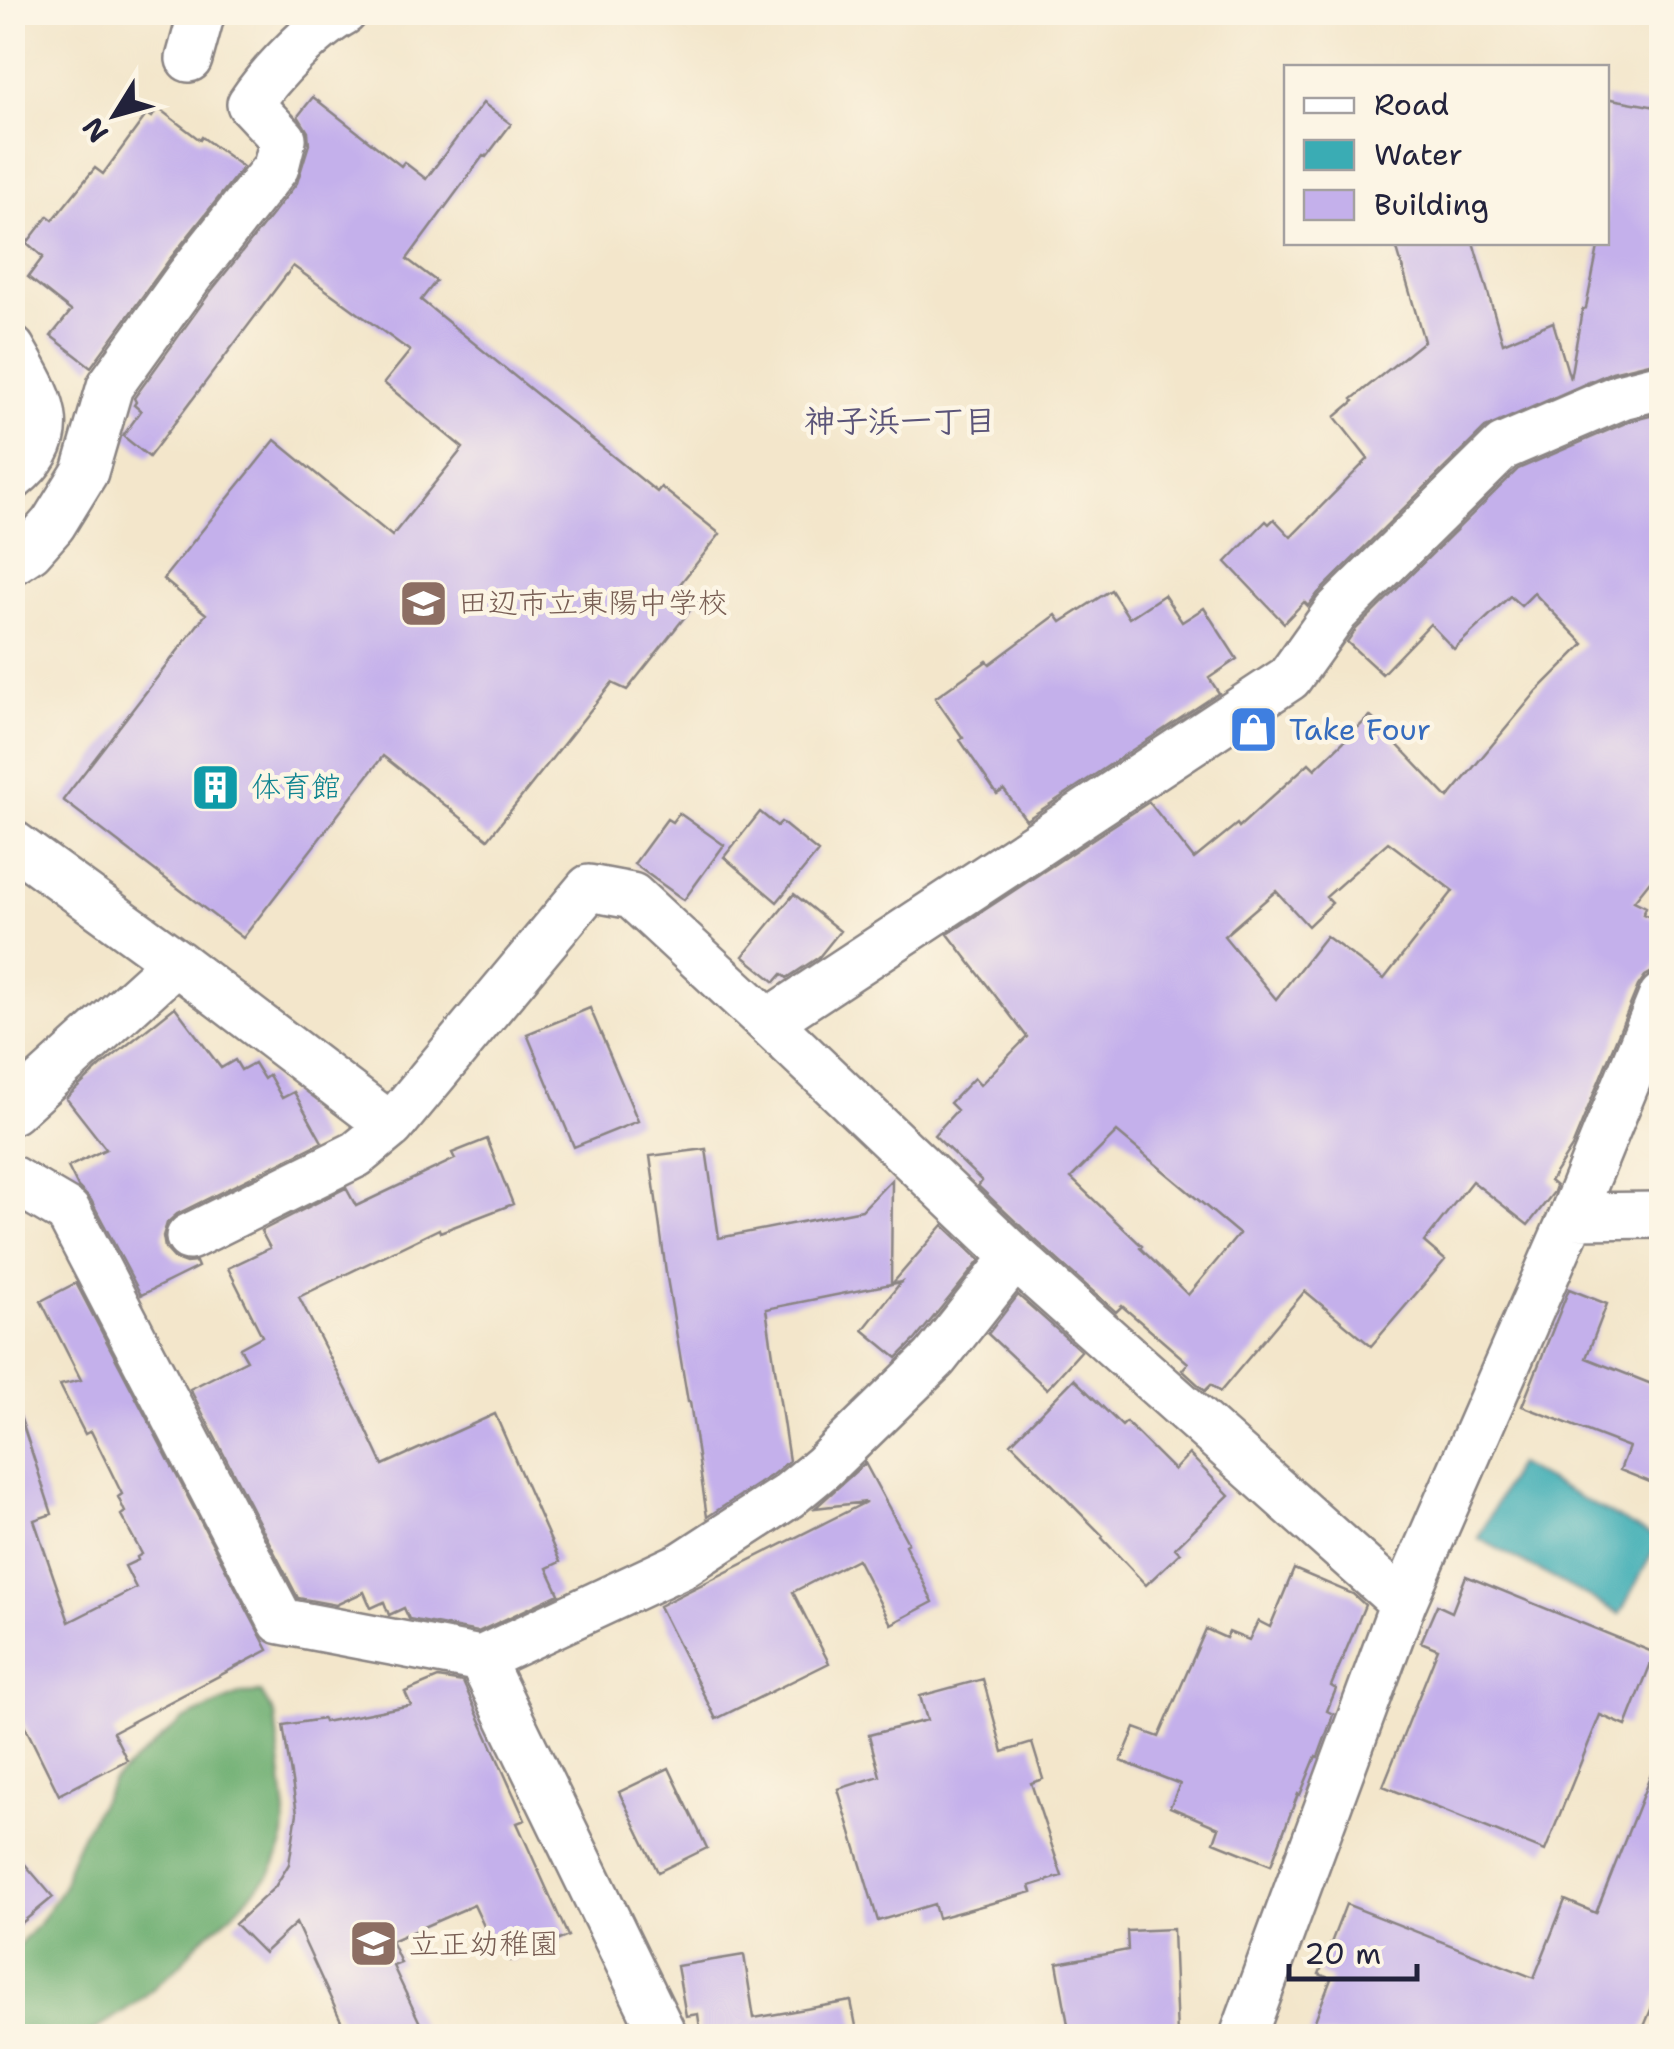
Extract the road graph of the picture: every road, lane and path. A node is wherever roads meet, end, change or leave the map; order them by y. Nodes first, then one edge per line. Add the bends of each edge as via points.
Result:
1 (202, 12) edge
2 (344, 12) edge
3 (189, 59) dead end
4 (26, 174) dead end
5 (12, 189) edge
6 (12, 349) edge
7 (1662, 386) edge
8 (12, 478) edge
9 (12, 562) edge
10 (12, 843) edge
11 (176, 962) junction
12 (1662, 996) edge
13 (768, 1022) junction
14 (12, 1111) edge
15 (391, 1126) junction
16 (12, 1179) edge
17 (1662, 1215) edge
18 (1572, 1216) junction
19 (190, 1236) dead end
20 (1015, 1257) junction
21 (1404, 1603) junction
22 (480, 1659) junction
23 (664, 2036) edge
24 (1243, 2036) edge

1 - 3 street
2 - 9 street via 326,22 250,104 283,139 276,167 110,386 86,472 54,524
4 - 5 path
6 - 8 street via 39,397 46,429 29,464
7 - 13 street via 1502,447 1336,612 1288,678
10 - 11 street
11 - 14 street
11 - 15 street
12 - 18 street
13 - 15 street via 632,896 590,888
13 - 20 street
15 - 19 street via 357,1154
16 - 22 street via 68,1212 281,1621
17 - 18 street
18 - 21 street
20 - 21 street
20 - 22 street via 935,1358 788,1496 682,1566
21 - 24 street
22 - 23 street

